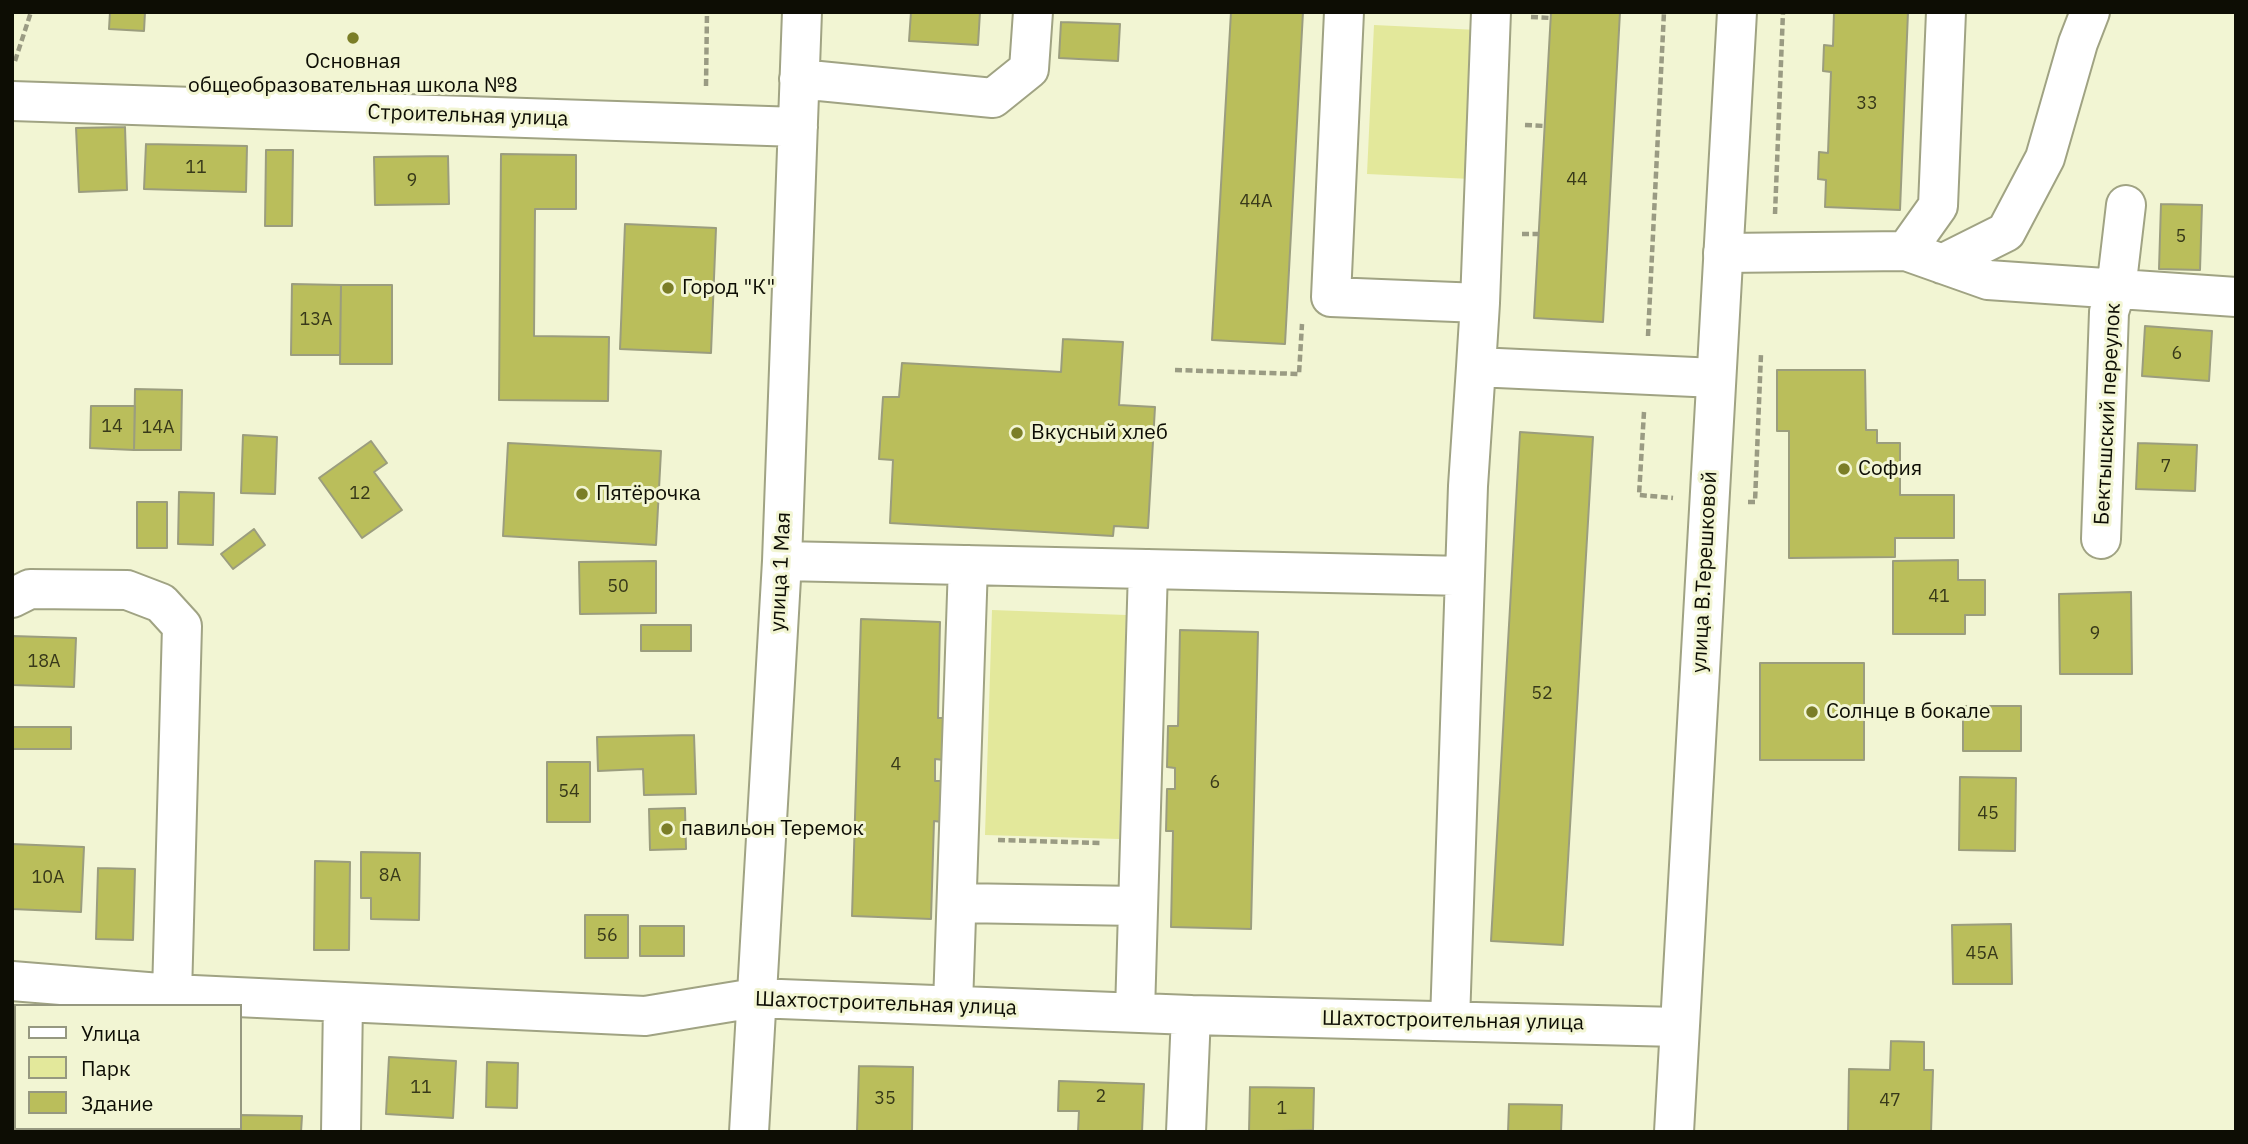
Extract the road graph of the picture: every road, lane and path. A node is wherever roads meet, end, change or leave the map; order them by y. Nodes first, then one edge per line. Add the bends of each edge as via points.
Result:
1 (31, 12) edge
2 (802, 12) edge
3 (1033, 12) edge
4 (1345, 12) edge
5 (1491, 12) edge
6 (1737, 12) edge
7 (1783, 12) edge
8 (1946, 12) edge
9 (2090, 12) edge
10 (12, 68) edge
11 (799, 79) junction
12 (12, 101) edge
13 (798, 127) junction
14 (2126, 205) dead end
15 (1775, 218) dead end
16 (1906, 251) junction
17 (1723, 253) junction
18 (1942, 264) junction
19 (2116, 290) junction
20 (2236, 297) edge
21 (1480, 303) junction
22 (1476, 367) junction
23 (1716, 378) junction
24 (2101, 539) dead end
25 (782, 561) junction
26 (968, 565) junction
27 (1148, 569) junction
28 (1465, 576) junction
29 (12, 598) edge
30 (959, 839) junction
31 (1140, 844) junction
32 (957, 903) junction
33 (1138, 906) junction
34 (12, 981) edge
35 (172, 994) junction
36 (755, 998) junction
37 (343, 1002) junction
38 (953, 1006) junction
39 (1135, 1012) junction
40 (1191, 1015) junction
41 (1450, 1021) junction
42 (1678, 1027) junction
43 (341, 1132) edge
44 (749, 1132) edge
45 (1186, 1132) edge
46 (1674, 1132) edge

1 - 10 path
2 - 11 street, улица 1 Мая
3 - 11 street via 1029,69 993,98
4 - 21 street via 1331,298
5 - 21 street
6 - 17 street, улица В.Терешковой
7 - 15 path
8 - 16 street via 1938,206
9 - 18 street via 2045,158 2006,232
11 - 13 street, улица 1 Мая
12 - 13 street, Строительная улица
13 - 25 street, улица 1 Мая
14 - 19 street, Бектышский переулок
16 - 17 street
16 - 18 street
17 - 23 street, улица В.Терешковой
18 - 19 street via 1989,280
19 - 20 street
19 - 24 street, Бектышский переулок via 2109,312
21 - 22 street
22 - 23 street
22 - 28 street
23 - 42 street, улица В.Терешковой
25 - 26 street
25 - 36 street, улица 1 Мая
26 - 27 street
26 - 30 street
27 - 28 street
27 - 31 street
28 - 41 street
29 - 35 street via 30,589 127,590 161,604 182,626
30 - 31 path
30 - 32 street
31 - 33 street
32 - 33 street
32 - 38 street
33 - 39 street
34 - 35 street, Шахтостроительная улица
35 - 37 street, Шахтостроительная улица
36 - 37 street, Шахтостроительная улица via 645,1016
36 - 38 street, Шахтостроительная улица
36 - 44 street, улица 1 Мая
37 - 43 street
38 - 39 street, Шахтостроительная улица
39 - 40 street, Шахтостроительная улица
40 - 41 street, Шахтостроительная улица
40 - 45 street
41 - 42 street, Шахтостроительная улица
42 - 46 street, улица В.Терешковой

